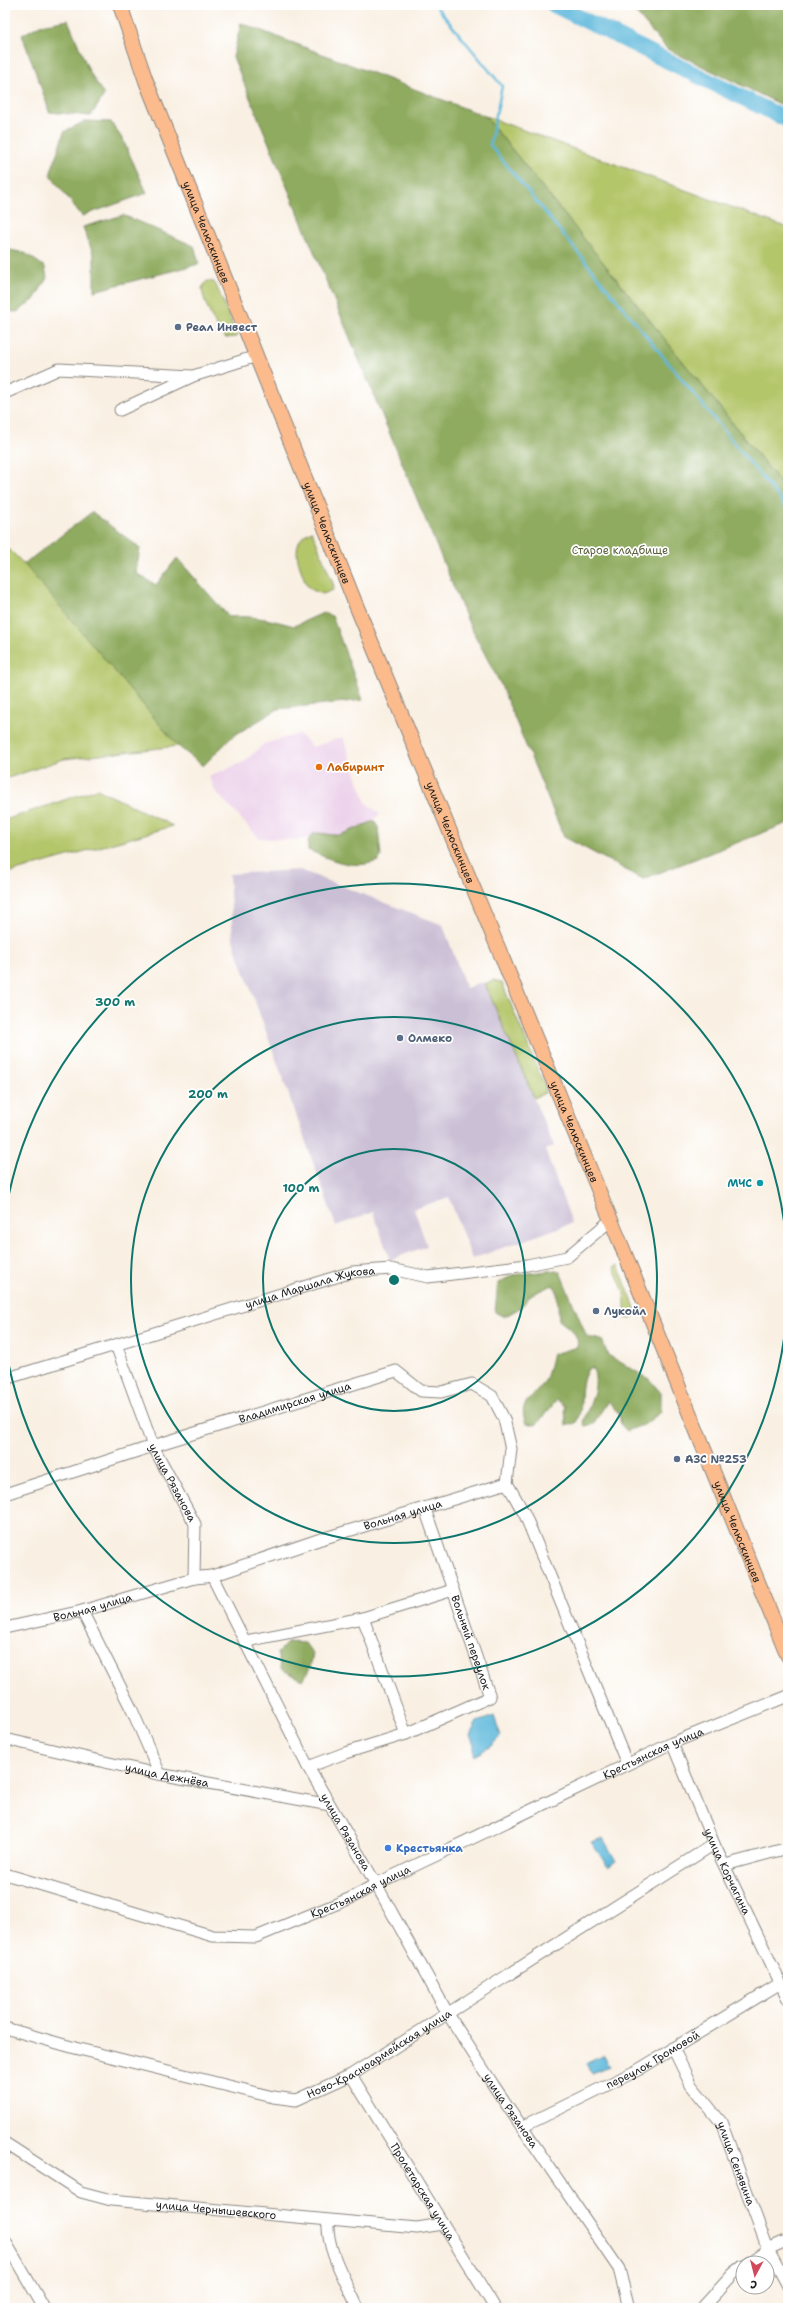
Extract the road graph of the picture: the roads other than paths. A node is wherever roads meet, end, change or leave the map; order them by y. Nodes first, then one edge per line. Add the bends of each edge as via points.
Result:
1 (120, 5) edge
2 (257, 356) junction
3 (193, 376) junction
4 (5, 393) edge
5 (120, 410) dead end
6 (611, 1220) junction
7 (116, 1345) junction
8 (5, 1379) edge
9 (153, 1446) junction
10 (507, 1483) junction
11 (5, 1494) edge
12 (425, 1509) junction
13 (212, 1576) junction
14 (194, 1578) junction
15 (453, 1590) junction
16 (82, 1611) junction
17 (362, 1618) junction
18 (5, 1628) edge
19 (246, 1641) junction
20 (788, 1656) edge
21 (788, 1696) edge
22 (406, 1734) junction
23 (5, 1739) edge
24 (672, 1743) junction
25 (627, 1764) junction
26 (308, 1767) junction
27 (160, 1774) junction
28 (330, 1805) junction
29 (714, 1844) junction
30 (788, 1848) edge
31 (726, 1865) junction
32 (5, 1874) edge
33 (376, 1884) junction
34 (779, 1984) junction
35 (788, 1999) edge
36 (448, 2014) junction
37 (5, 2028) edge
38 (673, 2048) junction
39 (351, 2075) junction
40 (522, 2127) junction
41 (5, 2143) edge
42 (328, 2221) junction
43 (443, 2224) junction
44 (788, 2240) edge
45 (5, 2241) edge
46 (768, 2250) junction
47 (760, 2255) edge
48 (735, 2272) edge
49 (788, 2286) edge
50 (44, 2308) edge
51 (358, 2308) edge
52 (495, 2308) edge
53 (629, 2308) edge
54 (702, 2308) edge

1 - 2 main road, улица Челюскинцев via 146,81
2 - 3 street
2 - 6 main road, улица Челюскинцев via 356,605
3 - 4 street via 59,368
3 - 5 street
6 - 7 street, улица Маршала Жукова via 567,1257 527,1265 428,1277 391,1269 352,1272
6 - 20 main road, улица Челюскинцев
7 - 8 street, улица Маршала Жукова
7 - 9 street, улица Рязанова
9 - 10 street, Владимирская улица via 396,1371 421,1391 441,1392 472,1384 492,1396 504,1418 511,1449
9 - 11 street, Владимирская улица
9 - 14 street, улица Рязанова via 195,1524
10 - 12 street, Вольная улица
10 - 25 street via 524,1515
12 - 13 street, Вольная улица via 318,1540
12 - 15 street
13 - 14 street
13 - 19 street, улица Рязанова
14 - 16 street, Вольная улица
15 - 17 street, Вольный переулок
15 - 22 street, Вольный переулок via 490,1697
16 - 18 street, Вольная улица
16 - 27 street via 132,1710
17 - 19 street, Вольный переулок
17 - 22 street
19 - 26 street, улица Рязанова
21 - 24 street, Крестьянская улица
22 - 26 street, Вольный переулок
23 - 27 street, улица Дежнёва
24 - 25 street, Крестьянская улица
24 - 29 street, улица Корчагина
25 - 33 street, Крестьянская улица
26 - 28 street, улица Рязанова
27 - 28 street, улица Дежнёва
28 - 33 street, улица Рязанова
29 - 31 street, улица Корчагина
29 - 36 street, Ново-Красноармейская улица
30 - 31 street
31 - 34 street, улица Корчагина
32 - 33 street, Крестьянская улица via 213,1936 256,1937 351,1898
33 - 36 street, улица Рязанова
34 - 35 street, улица Корчагина
34 - 38 street, переулок Громовой
36 - 39 street, Ново-Красноармейская улица
36 - 40 street, улица Рязанова
37 - 39 street, Ново-Красноармейская улица via 74,2048 273,2097 296,2100
38 - 40 street, переулок Громовой via 638,2070
38 - 46 street, улица Сенявина via 691,2085 720,2122
39 - 43 street, Пролетарская улица
40 - 53 street, улица Рязанова via 619,2269
41 - 42 street, улица Чернышевского via 81,2192 111,2200
42 - 43 street, улица Чернышевского via 417,2228
42 - 51 street via 330,2245
43 - 52 street, Пролетарская улица
44 - 46 street
45 - 50 street
46 - 47 street
46 - 49 street, улица Сенявина
48 - 54 street

